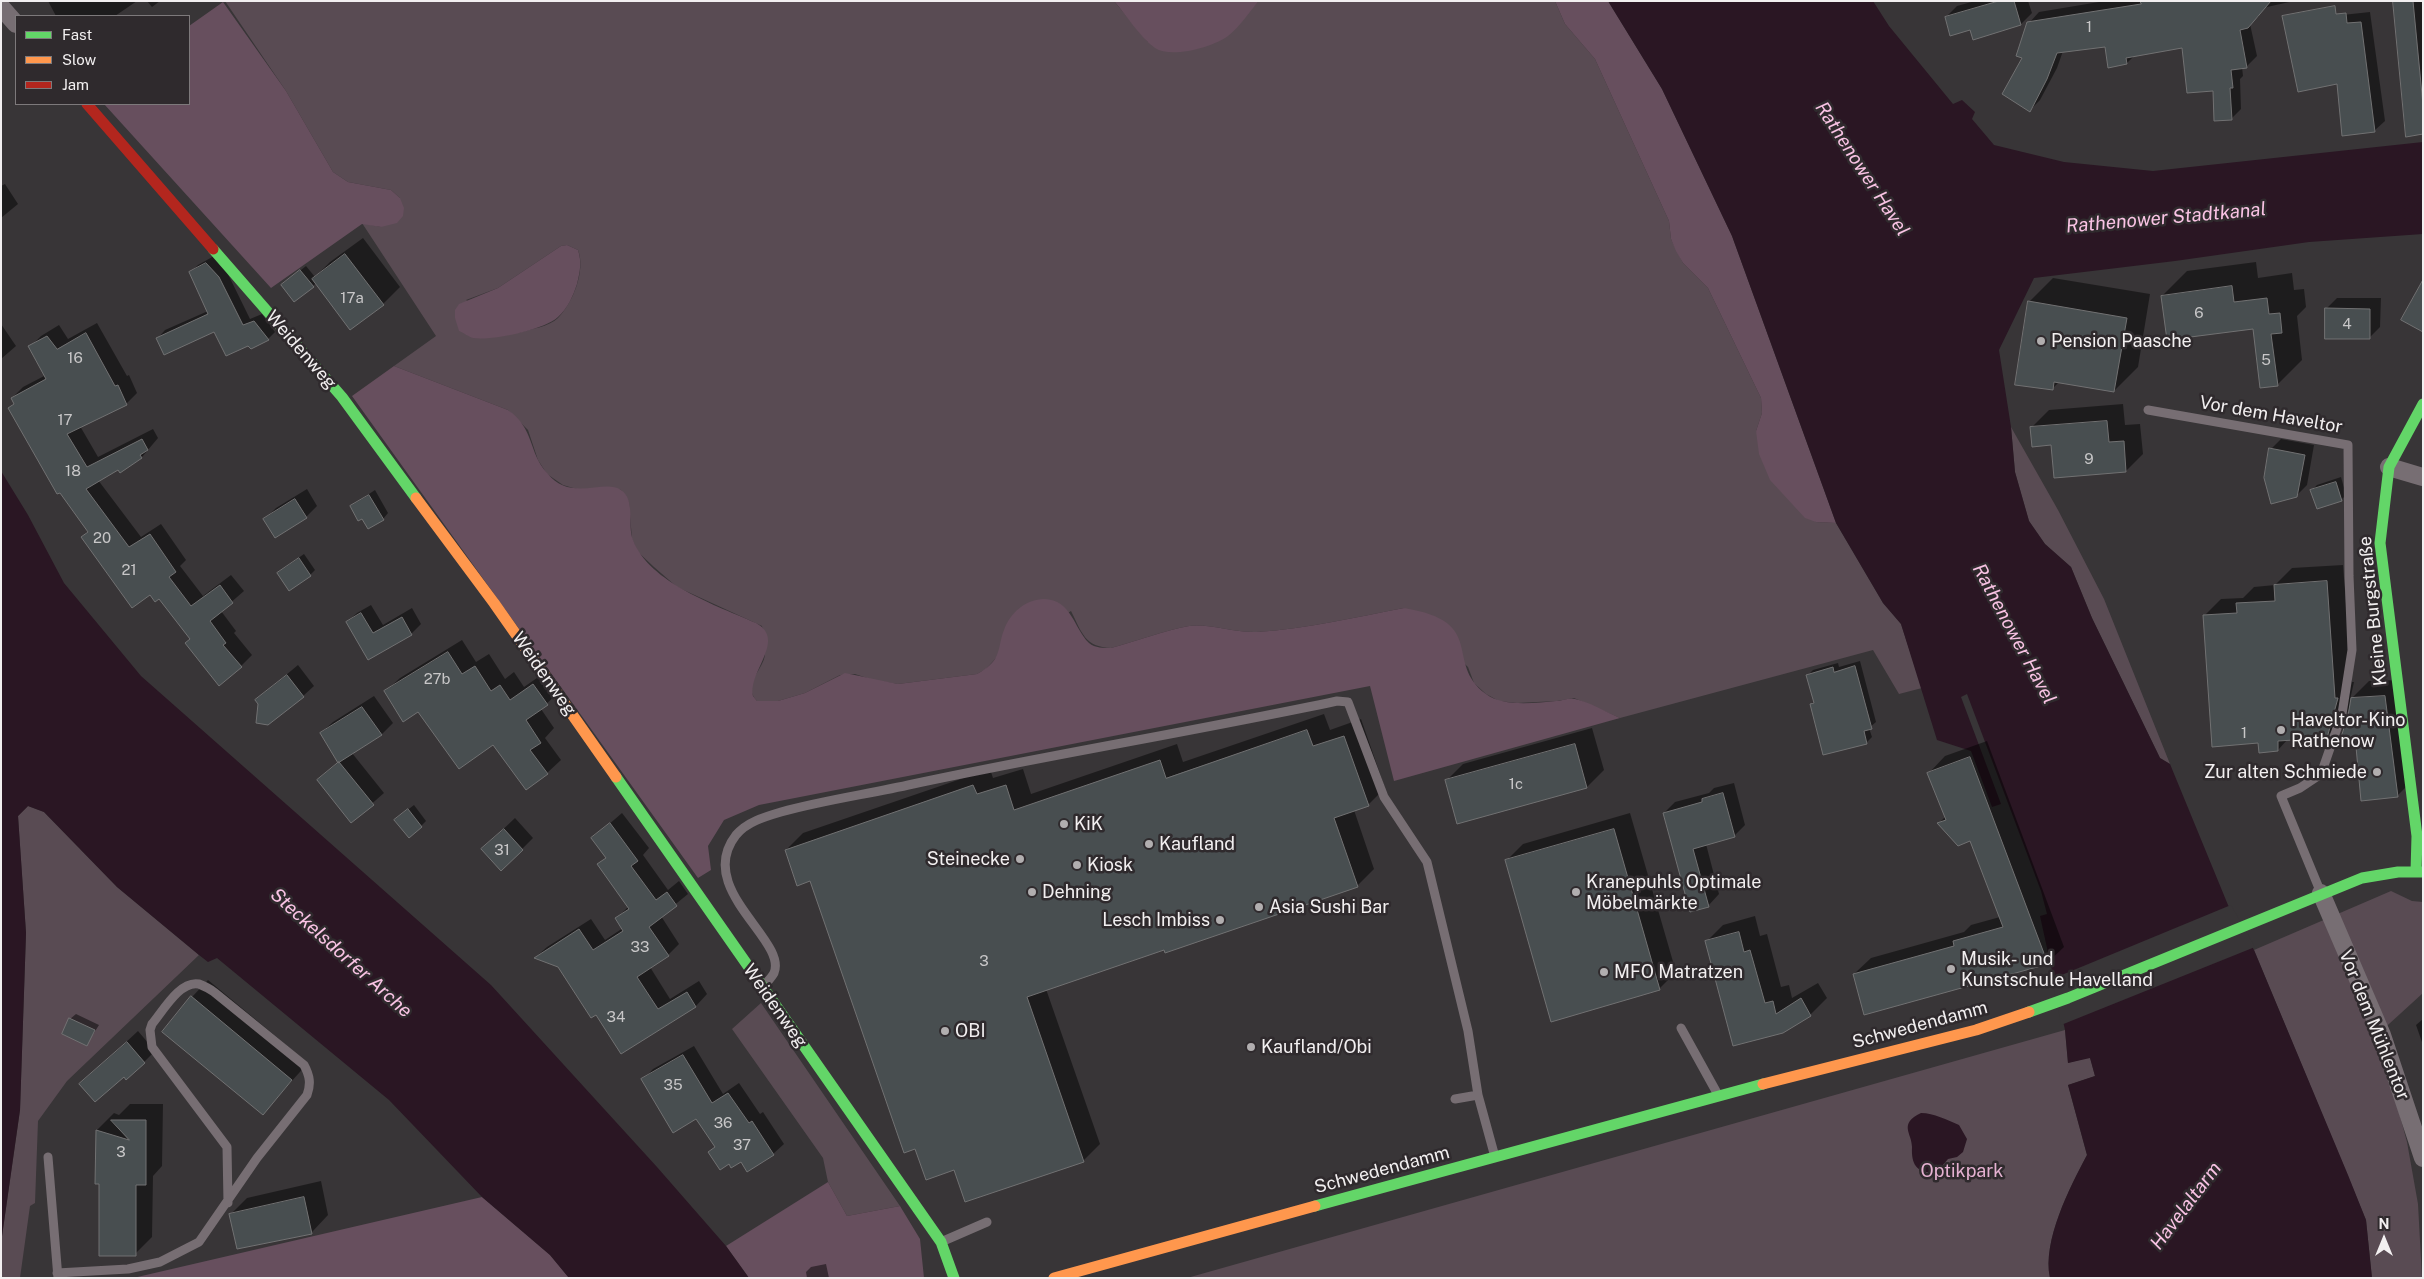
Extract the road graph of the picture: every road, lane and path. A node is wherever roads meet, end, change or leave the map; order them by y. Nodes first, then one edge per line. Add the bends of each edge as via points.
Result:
1 (1, 7) edge
2 (15, 23) edge
3 (88, 105) edge
4 (2423, 404) edge
5 (2148, 410) dead end
6 (2389, 466) junction
7 (2423, 477) edge
8 (2419, 872) edge
9 (2321, 893) junction
10 (762, 988) junction
11 (1681, 1028) dead end
12 (1478, 1095) junction
13 (1718, 1096) junction
14 (1455, 1099) dead end
15 (48, 1157) dead end
16 (1495, 1157) junction
17 (2423, 1158) edge
18 (228, 1203) junction
19 (987, 1222) dead end
20 (940, 1242) junction
21 (57, 1276) edge
22 (954, 1278) edge
23 (1054, 1278) edge

1 - 2 street
3 - 10 street, Weidenweg via 342,397 494,603
4 - 6 street
5 - 9 lane, Vor dem Haveltor via 2348,445 2352,650 2342,714 2321,774 2281,796
6 - 7 street
6 - 8 street, Kleine Burgstraße via 2380,543
8 - 9 street, Schwedendamm via 2362,878
9 - 13 street, Schwedendamm via 2034,1010 1962,1034
9 - 17 street, Vor dem Mühlentor via 2382,1035
10 - 12 lane via 774,973 775,959 732,893 725,869 729,846 744,826 782,812 970,772 1193,732 1337,701 1348,702 1384,797 1427,862 1468,1031
10 - 20 street, Weidenweg
11 - 13 lane
12 - 14 lane
12 - 16 lane
13 - 16 street, Schwedendamm
15 - 21 lane
16 - 23 street, Schwedendamm
18 - 18 lane via 257,1158 307,1095 309,1074 304,1065 214,992 200,984 192,984 182,988 152,1024 152,1047 227,1147
18 - 21 lane via 199,1242 160,1262 128,1269
19 - 20 lane
20 - 22 street, Weidenweg

